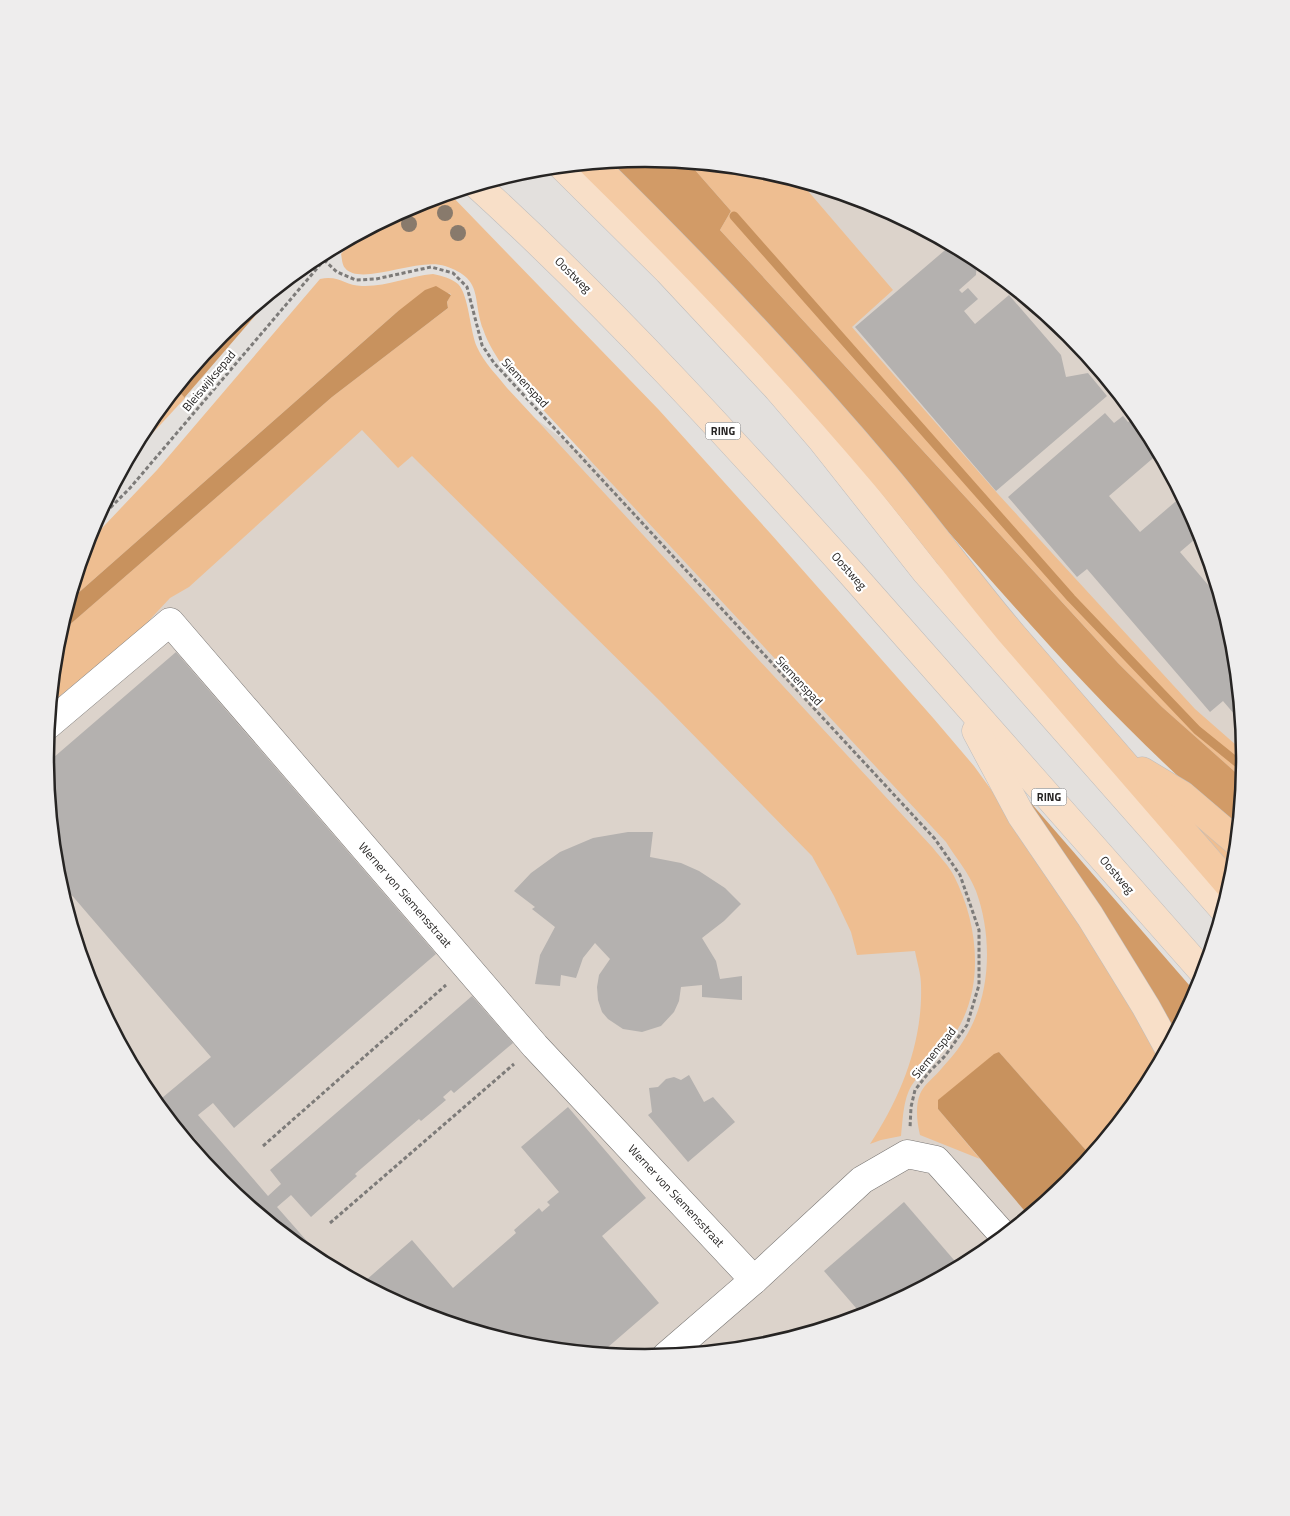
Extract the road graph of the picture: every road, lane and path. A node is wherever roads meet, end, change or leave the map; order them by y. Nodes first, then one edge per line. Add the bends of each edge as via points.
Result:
1 (598, 169) edge
2 (568, 172) edge
3 (482, 190) edge
4 (325, 261) edge
5 (321, 263) edge
6 (109, 509) edge
7 (954, 690) junction
8 (55, 719) edge
9 (1121, 758) junction
10 (1231, 837) edge
11 (1224, 879) edge
12 (1218, 903) edge
13 (467, 966) junction
14 (1198, 966) edge
15 (1165, 1040) edge
16 (535, 1046) junction
17 (263, 1146) dead end
18 (908, 1154) junction
19 (330, 1223) dead end
20 (999, 1231) edge
21 (754, 1280) junction
22 (675, 1348) edge

1 - 9 highway via 706,278 813,394 911,506 1010,632
2 - 12 main road via 668,271 778,389 926,572
3 - 7 main road, Oostweg / RING via 577,278 700,406
4 - 18 path, Siemenspad via 337,272 356,280 431,267 453,272 467,287 482,345 494,363 935,839 960,875 979,930 979,985 967,1025 915,1090
5 - 6 path, Bleiswijksepad
7 - 14 main road, Oostweg / RING
7 - 15 main road via 1021,815 1090,916
8 - 13 street, Werner von Siemensstraat via 170,622
9 - 10 highway via 1182,795
9 - 11 highway
13 - 16 street, Werner von Siemensstraat
13 - 17 path
16 - 19 path
16 - 21 street, Werner von Siemensstraat
18 - 20 street via 936,1160
18 - 21 street via 862,1180
21 - 22 street

